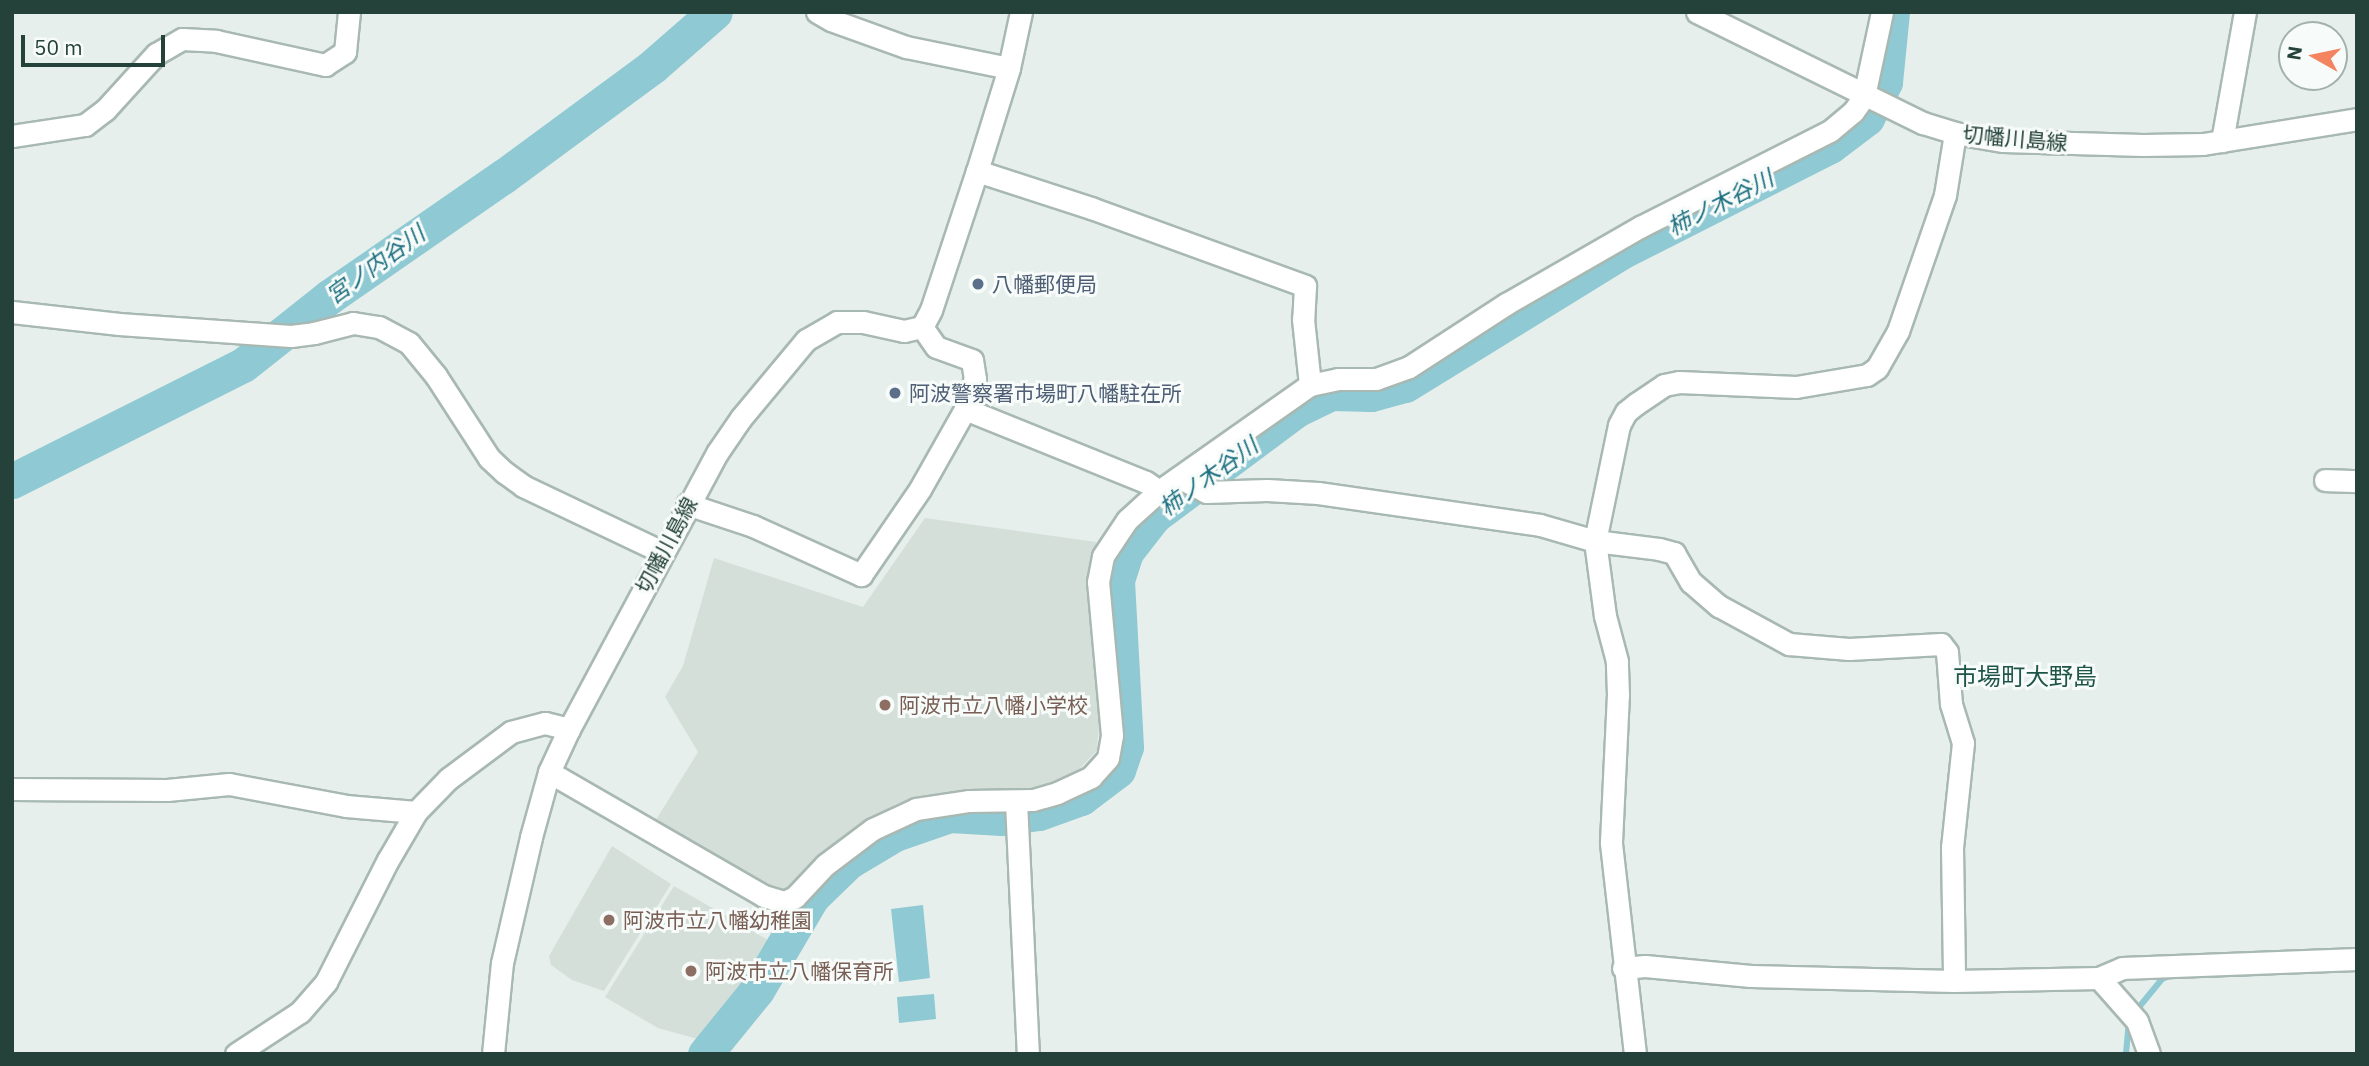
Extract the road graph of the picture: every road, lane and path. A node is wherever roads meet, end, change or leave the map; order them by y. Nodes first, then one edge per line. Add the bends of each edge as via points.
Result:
1 (348, 12) edge
2 (817, 12) edge
3 (1021, 12) edge
4 (1697, 12) edge
5 (1882, 12) edge
6 (2245, 12) edge
7 (1009, 68) junction
8 (1872, 100) junction
9 (2357, 119) edge
10 (1955, 133) junction
11 (12, 136) edge
12 (2222, 141) junction
13 (977, 171) junction
14 (12, 312) edge
15 (922, 327) junction
16 (1310, 385) junction
17 (965, 408) junction
18 (2325, 480) dead end
19 (2357, 481) edge
20 (1188, 483) junction
21 (1159, 491) junction
22 (687, 504) junction
23 (1595, 541) junction
24 (662, 552) junction
25 (569, 729) junction
26 (549, 772) junction
27 (12, 789) edge
28 (1016, 802) junction
29 (416, 812) junction
30 (2357, 960) edge
31 (1623, 968) junction
32 (2099, 978) junction
33 (1954, 981) junction
34 (236, 1054) edge
35 (493, 1054) edge
36 (1028, 1054) edge
37 (1635, 1054) edge
38 (2149, 1054) edge

1 - 11 street via 345,52 325,65 216,41 182,39 156,54 105,110 85,125
2 - 7 street via 906,47
3 - 7 street
4 - 8 street, 切幡川島線
5 - 8 street
6 - 12 street
7 - 13 street
8 - 10 street, 切幡川島線
8 - 16 street via 1830,131 1640,227 1506,304 1409,367 1376,379
9 - 12 street, 切幡川島線
10 - 12 street, 切幡川島線 via 2003,141 2143,145
10 - 23 street via 1945,195 1898,331 1877,368 1867,375 1796,387 1664,385 1626,412 1619,425
13 - 15 street
13 - 16 street via 1305,286 1303,318
14 - 24 street via 291,335 353,323 379,327 409,343 489,458 504,472 523,486
15 - 17 street via 936,347 972,360 975,379
15 - 22 street, 切幡川島線 via 904,331 863,322 837,323 806,340 741,418
16 - 20 street
17 - 21 street
17 - 22 street via 920,489 861,575 753,526
18 - 19 street
20 - 21 street
20 - 23 street via 1206,492 1267,490 1343,497 1540,525
21 - 28 street via 1127,520 1103,556 1098,582 1112,735 1108,758 1091,777 1057,793
22 - 24 street, 切幡川島線
23 - 31 street via 1601,594 1617,660 1611,842
23 - 33 street via 1674,553 1691,582 1718,606 1789,644 1849,649 1941,645 1947,652 1951,704 1963,743 1952,847
24 - 25 street, 切幡川島線
25 - 26 street, 切幡川島線
25 - 29 street via 545,723 511,732 448,779
26 - 28 street via 764,897 784,902 873,829 916,808 969,801
26 - 35 street, 切幡川島線 via 502,963
27 - 29 street via 167,790 229,784 346,806
28 - 36 street
29 - 34 street via 326,982 300,1012
30 - 32 street via 2122,968
31 - 33 street
31 - 37 street
32 - 33 street
32 - 38 street via 2132,1016

